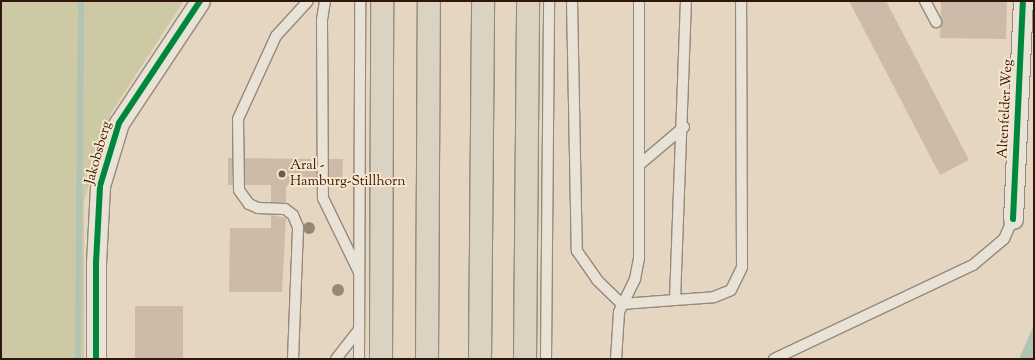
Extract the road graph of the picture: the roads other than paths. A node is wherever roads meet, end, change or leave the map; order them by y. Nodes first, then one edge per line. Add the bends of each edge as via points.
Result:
1 (200, 1) edge
2 (308, 1) edge
3 (325, 1) edge
4 (360, 1) edge
5 (382, 1) edge
6 (429, 1) edge
7 (483, 1) edge
8 (528, 1) edge
9 (549, 1) edge
10 (572, 1) edge
11 (639, 1) edge
12 (686, 1) edge
13 (741, 1) edge
14 (925, 1) edge
15 (1023, 1) edge
16 (936, 22) dead end
17 (684, 127) junction
18 (639, 165) junction
19 (1013, 219) joint
20 (360, 275) junction
21 (675, 300) junction
22 (622, 304) junction
23 (359, 330) junction
24 (96, 359) edge
25 (293, 359) edge
26 (336, 359) edge
27 (359, 359) edge
28 (381, 359) edge
29 (427, 359) edge
30 (480, 359) edge
31 (525, 359) edge
32 (546, 359) edge
33 (616, 359) edge
34 (774, 359) edge

1 - 24 street, Jakobsberg via 119,123 100,186
2 - 25 lane via 276,36 238,119 238,190 249,204 258,208 285,209 293,215 298,227
3 - 20 lane via 322,20 323,198
4 - 20 lane
5 - 28 highway
6 - 29 highway
7 - 30 highway
8 - 31 highway
9 - 32 lane
10 - 22 lane via 577,251 597,280
11 - 18 lane
12 - 17 lane
13 - 21 lane via 742,267 731,290 714,297
14 - 16 lane
15 - 19 street, Altenfelder Weg
17 - 18 lane
17 - 21 lane
18 - 22 lane via 639,259 635,279
19 - 34 lane, Altenfelder Weg via 1004,239 973,265
20 - 23 lane
21 - 22 lane
22 - 33 lane
23 - 26 lane
23 - 27 lane

